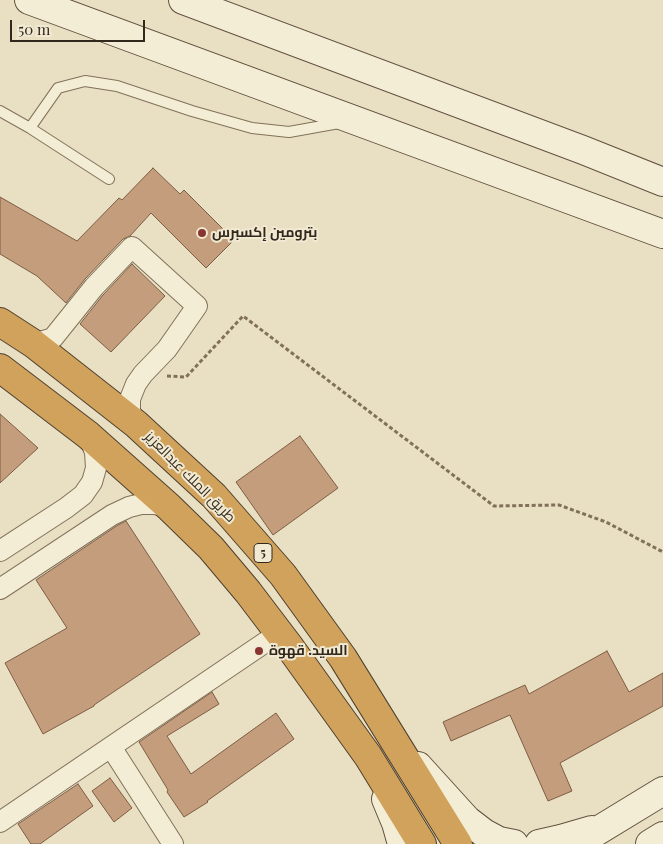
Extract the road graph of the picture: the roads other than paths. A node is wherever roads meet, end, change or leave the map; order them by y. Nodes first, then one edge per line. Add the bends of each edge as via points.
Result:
1 (29, 0) edge
2 (183, 0) edge
3 (0, 111) edge
4 (355, 120) junction
5 (30, 128) junction
6 (109, 180) dead end
7 (663, 182) edge
8 (663, 234) edge
9 (0, 322) edge
10 (34, 344) junction
11 (0, 368) edge
12 (136, 424) junction
13 (88, 435) junction
14 (169, 507) junction
15 (66, 508) junction
16 (84, 532) junction
17 (0, 551) edge
18 (0, 589) edge
19 (280, 633) junction
20 (394, 740) junction
21 (111, 747) junction
22 (368, 756) junction
23 (663, 791) edge
24 (0, 822) edge
25 (607, 825) junction
26 (663, 836) edge
27 (173, 844) edge
28 (402, 844) edge
29 (422, 844) edge
30 (458, 844) edge
31 (514, 844) edge
32 (539, 844) edge
33 (576, 844) edge
34 (650, 844) edge

1 - 4 main road
2 - 7 main road
3 - 5 lane
4 - 5 lane via 288,132 252,128 117,86 85,81 58,88
4 - 8 main road
5 - 6 lane
9 - 10 highway, طريق الملك عبدالعزيز / 5
10 - 12 highway, طريق الملك عبدالعزيز / 5
10 - 12 street via 53,338 132,247 197,306 167,349 136,384 130,399 130,410
11 - 13 highway
12 - 20 highway, طريق الملك عبدالعزيز / 5 via 214,496 283,575 343,658
13 - 14 highway
13 - 15 street via 95,452 96,468 92,482 83,495
14 - 16 street via 141,504 130,507
14 - 19 highway via 210,548
15 - 16 street
15 - 17 street
16 - 18 street
19 - 21 street
19 - 22 highway
20 - 30 highway, طريق الملك عبدالعزيز / 5
20 - 31 main road via 467,820 499,841
21 - 24 street
21 - 27 street
22 - 28 main road
22 - 29 highway
23 - 25 main road
25 - 32 main road
25 - 33 main road
26 - 34 main road

